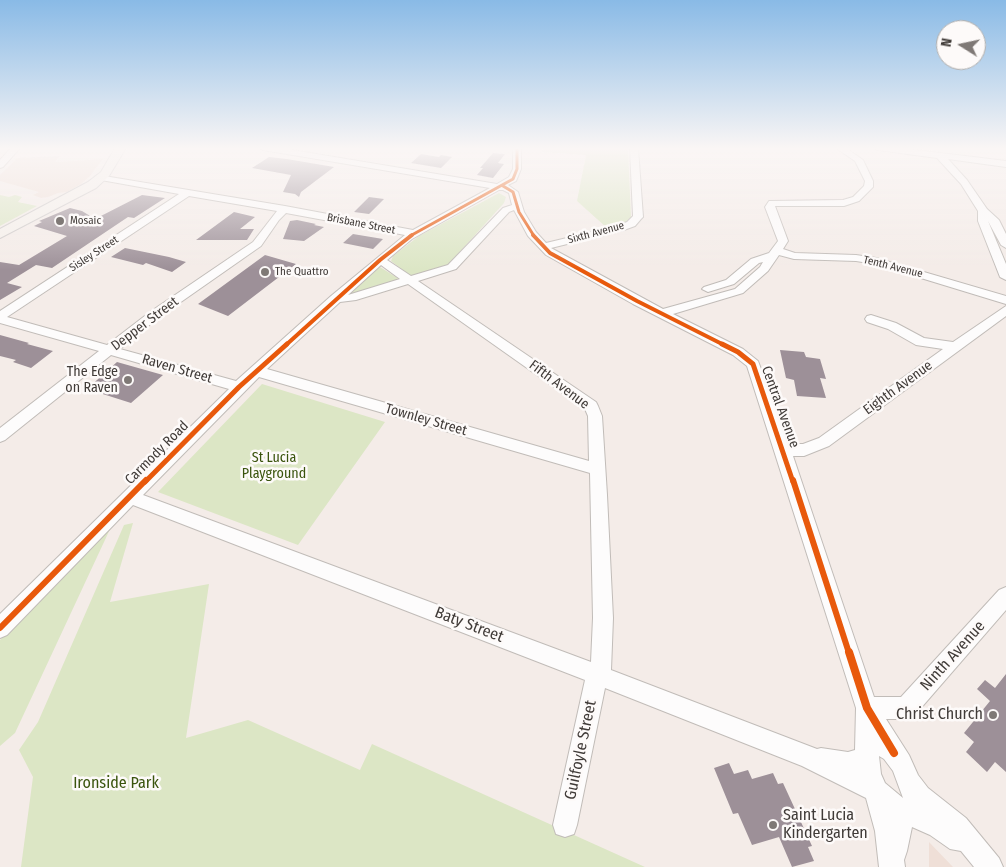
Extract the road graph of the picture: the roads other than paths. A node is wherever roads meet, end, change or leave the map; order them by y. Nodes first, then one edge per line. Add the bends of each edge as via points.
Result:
1 (85, 188) edge
2 (163, 188) edge
3 (498, 188) edge
4 (505, 188) edge
5 (636, 188) edge
6 (866, 188) edge
7 (969, 188) edge
8 (187, 193) junction
9 (517, 206) junction
10 (285, 209) junction
11 (983, 211) junction
12 (414, 233) junction
13 (0, 234) edge
14 (1006, 245) edge
15 (543, 247) junction
16 (774, 253) junction
17 (380, 260) junction
18 (1006, 277) edge
19 (410, 279) junction
20 (335, 299) junction
21 (1006, 300) edge
22 (651, 308) junction
23 (1006, 310) edge
24 (663, 313) junction
25 (0, 317) edge
26 (871, 319) dead end
27 (921, 342) junction
28 (956, 347) junction
29 (110, 350) junction
30 (933, 362) junction
31 (256, 372) junction
32 (239, 388) junction
33 (0, 436) edge
34 (784, 450) junction
35 (597, 469) junction
36 (130, 497) junction
37 (1006, 596) edge
38 (0, 628) edge
39 (598, 676) junction
40 (867, 708) junction
41 (868, 752) junction
42 (894, 753) junction
43 (808, 757) junction
44 (910, 781) junction
45 (876, 790) junction
46 (903, 810) junction
47 (565, 825) dead end
48 (986, 863) edge
49 (893, 867) edge

1 - 13 main road
2 - 8 street, Brisbane Street
3 - 12 street, Carmody Road
4 - 9 street, Central Avenue via 513,192
5 - 15 street, Sixth Avenue via 638,217 631,224
6 - 16 street via 848,203 773,203 770,207 783,241
7 - 11 street
8 - 10 street, Brisbane Street
8 - 25 street, Sisley Street
9 - 15 street, Central Avenue
9 - 19 street via 506,210 452,267
10 - 12 street, Brisbane Street
10 - 29 street, Depper Street via 257,244 154,315
11 - 14 street via 995,222
11 - 18 street via 983,221
12 - 17 street, Carmody Road
15 - 22 street, Central Avenue via 558,259
16 - 21 street, Tenth Avenue via 876,261
16 - 22 street via 753,262 727,284
16 - 24 street via 743,289
17 - 19 street, Fifth Avenue
17 - 20 street, Carmody Road
19 - 20 street via 352,298
19 - 35 street, Fifth Avenue via 591,406 595,416
20 - 31 street, Carmody Road
22 - 24 street, Central Avenue
23 - 28 street, Eighth Avenue
24 - 34 street, Central Avenue via 751,362 759,376
25 - 29 street, Raven Street
26 - 27 street
27 - 28 street
27 - 30 street
28 - 30 street, Eighth Avenue
29 - 32 street, Raven Street
29 - 33 street, Depper Street
30 - 34 street, Eighth Avenue via 824,442 806,450
31 - 32 street, Carmody Road
31 - 35 street, Townley Street
32 - 36 street, Carmody Road
34 - 40 street, Central Avenue
35 - 39 street, Fifth Avenue via 603,618
36 - 38 street, Carmody Road
36 - 39 street, Baty Street
37 - 40 street, Ninth Avenue via 906,708
39 - 43 street, Baty Street
39 - 47 street, Guilfoyle Street
40 - 41 street, Central Avenue
40 - 42 street, Central Avenue
41 - 42 street via 871,744 876,744
41 - 43 street, Baty Street via 860,760 848,763
41 - 45 street, Central Avenue via 870,776
42 - 44 street, Central Avenue
43 - 45 street, Baty Street
44 - 46 street, Central Avenue via 914,802 910,809
44 - 48 street, Central Avenue via 920,796 957,827
45 - 46 street, Central Avenue via 889,804
45 - 49 street
46 - 48 street, Central Avenue via 942,827
46 - 49 street

